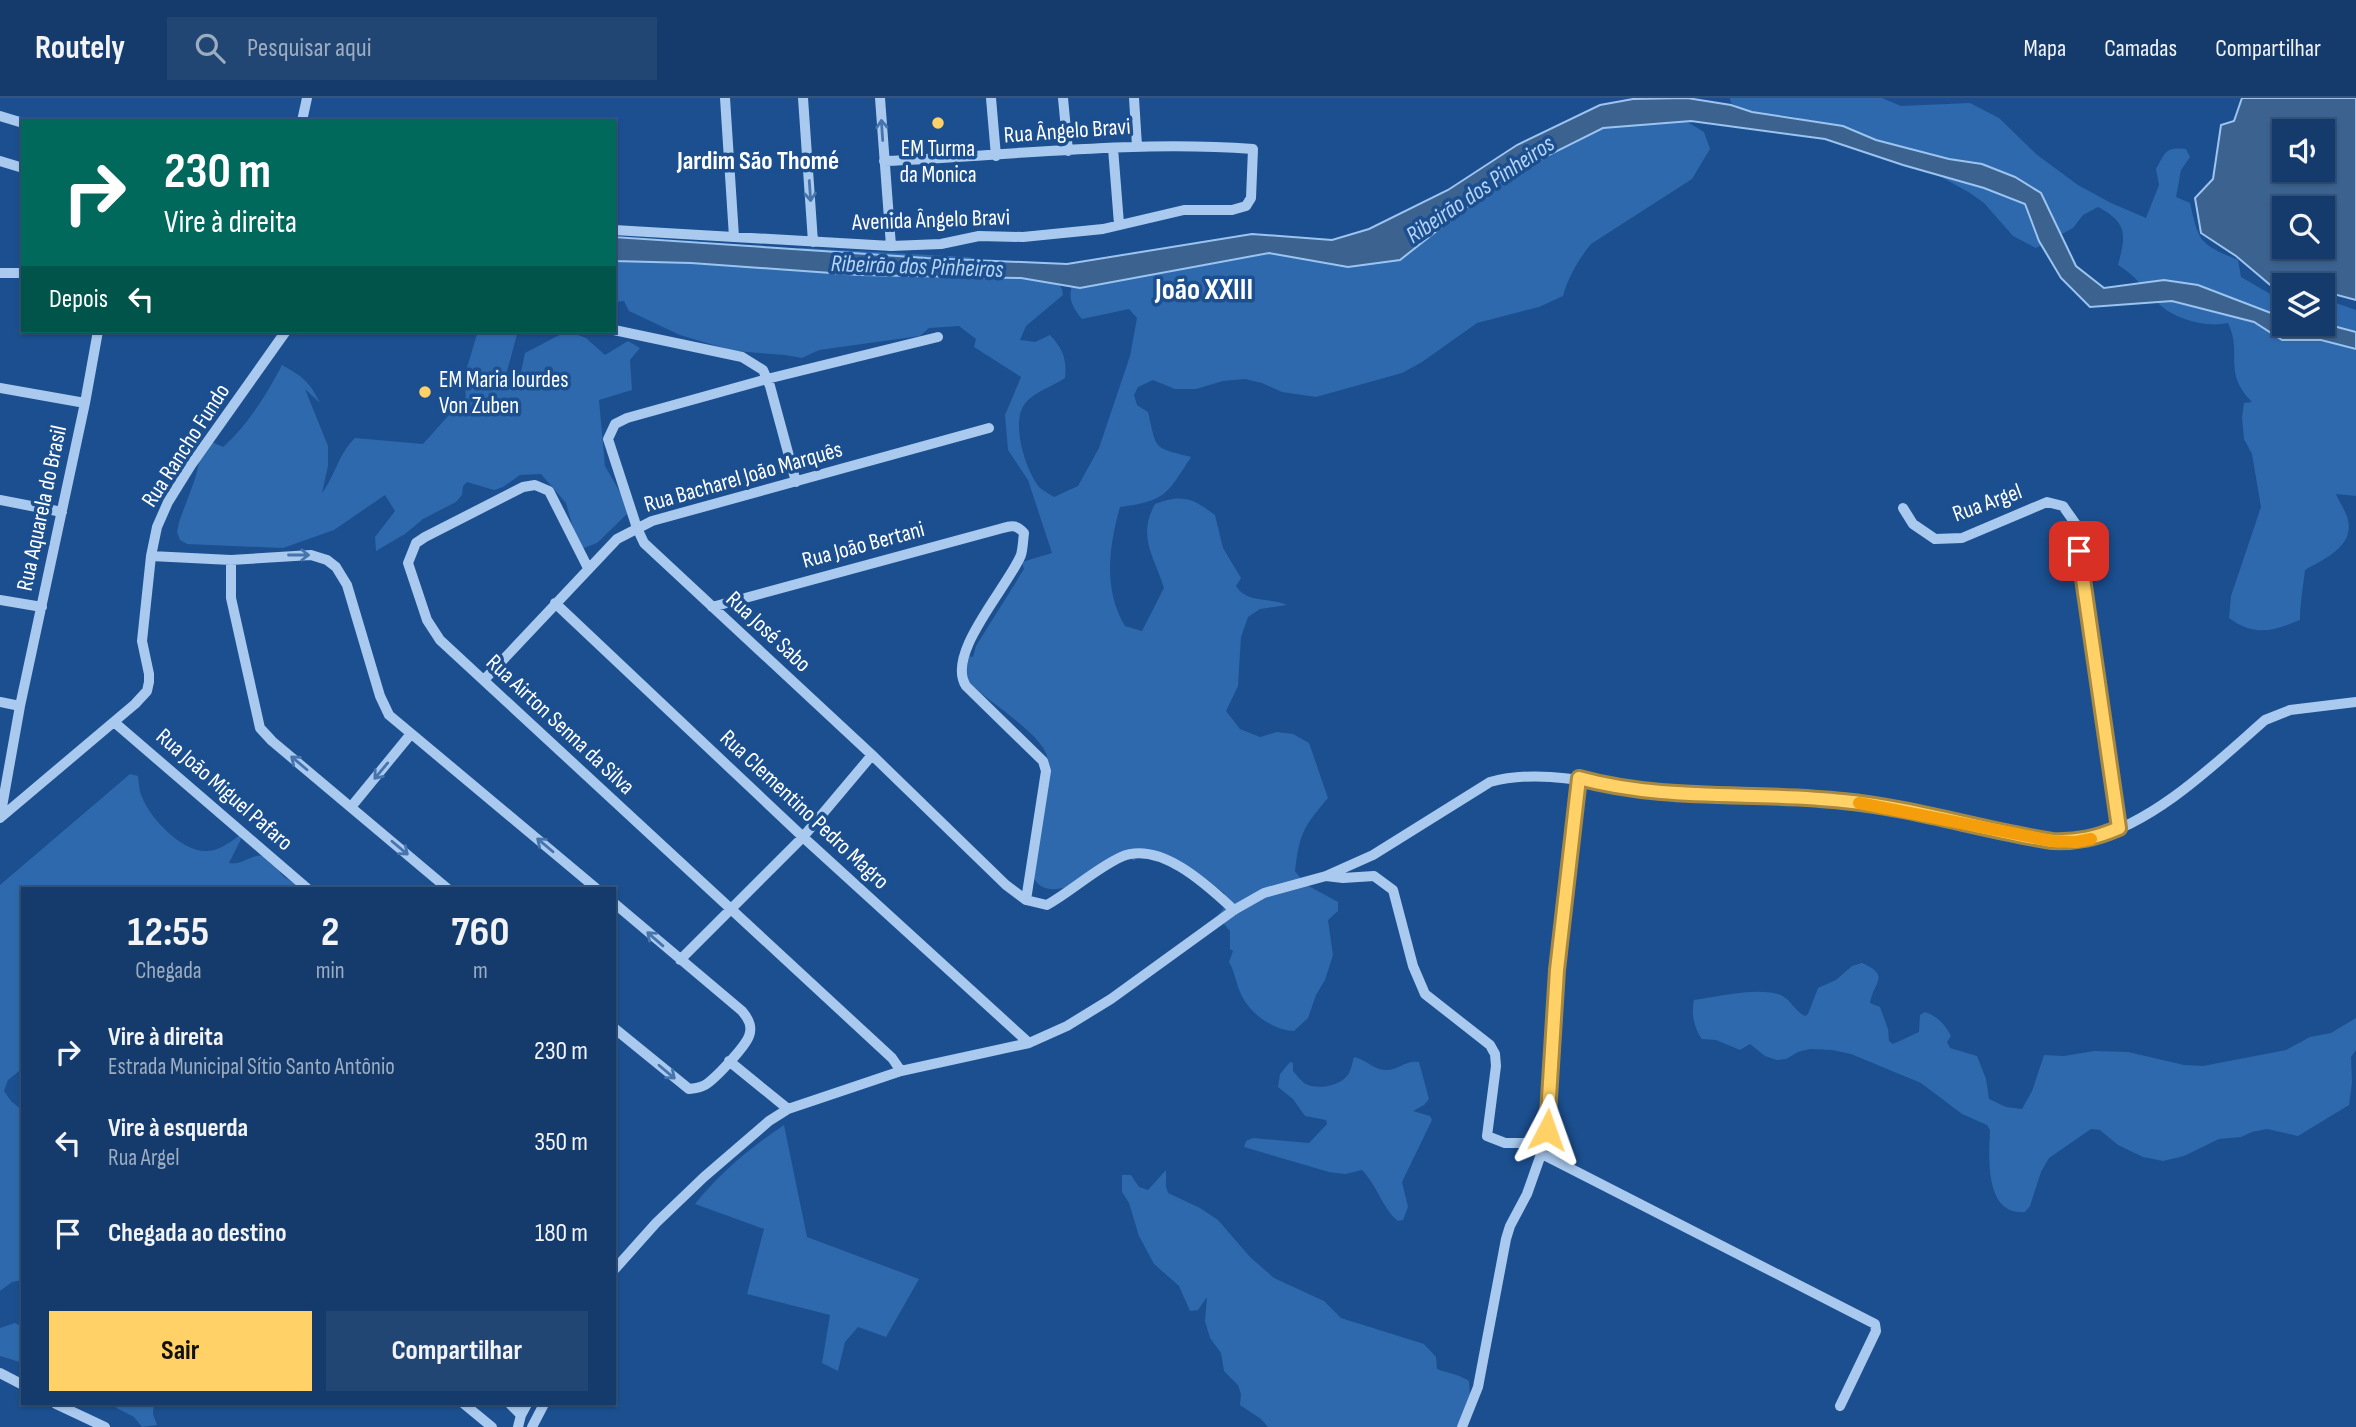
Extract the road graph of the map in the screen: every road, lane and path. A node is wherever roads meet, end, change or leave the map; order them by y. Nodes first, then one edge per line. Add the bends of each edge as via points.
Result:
1 (307, 98) edge
2 (725, 98) edge
3 (803, 98) edge
4 (880, 98) edge
5 (991, 98) edge
6 (1063, 98) edge
7 (1134, 98) edge
8 (0, 117) edge
9 (302, 119) edge
10 (21, 122) edge
11 (1137, 146) junction
12 (1113, 148) junction
13 (1068, 151) junction
14 (996, 156) junction
15 (0, 161) edge
16 (884, 161) junction
17 (21, 167) edge
18 (1246, 205) joint
19 (1119, 224) junction
20 (616, 230) edge
21 (734, 237) junction
22 (813, 242) junction
23 (891, 246) junction
24 (0, 273) edge
25 (21, 273) edge
26 (616, 330) edge
27 (98, 333) edge
28 (285, 333) edge
29 (938, 337) dead end
30 (767, 379) junction
31 (0, 388) edge
32 (85, 403) junction
33 (989, 428) dead end
34 (796, 482) junction
35 (0, 500) edge
36 (1903, 509) dead end
37 (62, 512) junction
38 (637, 528) junction
39 (151, 556) junction
40 (231, 560) junction
41 (588, 568) junction
42 (0, 600) edge
43 (555, 603) junction
44 (42, 607) junction
45 (712, 607) junction
46 (484, 680) junction
47 (0, 702) edge
48 (2356, 702) edge
49 (20, 706) junction
50 (114, 722) junction
51 (411, 735) junction
52 (872, 755) junction
53 (1579, 778) junction
54 (1, 803) edge
55 (351, 807) junction
56 (0, 818) edge
57 (2119, 828) junction
58 (803, 837) junction
59 (1326, 876) junction
60 (306, 887) edge
61 (446, 887) edge
62 (595, 887) edge
63 (1026, 900) junction
64 (616, 905) edge
65 (731, 910) junction
66 (1234, 910) junction
67 (681, 960) junction
68 (616, 1030) edge
69 (1029, 1043) junction
70 (729, 1061) junction
71 (901, 1071) junction
72 (788, 1109) junction
73 (1543, 1149) junction
74 (616, 1268) edge
75 (0, 1373) edge
76 (21, 1384) edge
77 (58, 1405) edge
78 (465, 1405) edge
79 (511, 1405) edge
80 (526, 1405) edge
81 (543, 1405) edge
82 (1840, 1406) dead end
83 (521, 1415) junction
84 (105, 1427) edge
85 (492, 1427) edge
86 (518, 1427) edge
87 (532, 1427) edge
88 (1462, 1427) edge

1 - 9 street
2 - 21 street
3 -> 22 street
16 -> 4 street
5 - 14 street
6 - 13 street
7 - 11 street
8 - 10 street
11 - 12 street, Rua Ângelo Bravi
11 - 18 street, Rua Ângelo Bravi via 1253,149 1251,198
12 - 13 street, Rua Ângelo Bravi
12 - 19 street
13 - 14 street, Rua Ângelo Bravi
14 - 16 street, Rua Ângelo Bravi
15 - 17 street
16 - 23 street
18 - 19 street, Avenida Ângelo Bravi
19 - 23 street, Avenida Ângelo Bravi via 1023,237 979,236 941,244
20 - 21 street, Avenida Ângelo Bravi
21 - 22 street, Avenida Ângelo Bravi
22 - 23 street, Avenida Ângelo Bravi
24 - 25 street
26 - 30 street via 742,358 763,370
27 - 32 street, Rua Aquarela do Brasil
28 - 39 street, Rua Rancho Fundo via 168,502
29 - 30 street, Rua José Sabo
30 - 34 street
30 - 38 street, Rua José Sabo via 615,424 608,439
31 - 32 street
32 - 37 street, Rua Aquarela do Brasil
33 - 34 street, Rua Bacharel João Marquês
34 - 38 street, Rua Bacharel João Marquês
35 - 37 street
36 - 57 street, Rua Argel via 1913,524 1935,539 1962,538 2047,502 2063,506 2075,523
37 - 44 street, Rua Aquarela do Brasil
38 - 41 street, Rua Bacharel João Marquês via 617,539
38 - 45 street, Rua José Sabo via 655,555
39 - 40 street
39 - 50 street, Rua Rancho Fundo via 142,640 149,674 147,691
40 -> 51 street via 311,555 336,567 347,585 380,696 389,715
55 -> 40 street via 260,728 230,598
41 - 43 street, Rua Bacharel João Marquês
41 - 46 street, Rua Airton Senna da Silva via 549,491 536,485 523,487 416,543 408,563 427,620 440,640
42 - 44 street
43 - 46 street, Rua Bacharel João Marquês
43 - 58 street, Rua Clementino Pedro Magro
44 - 49 street, Rua Aquarela do Brasil
45 - 52 street, Rua José Sabo
45 - 63 street, Rua João Bertani via 1009,526 1024,533 1020,555 964,651 960,672 966,686 1043,761 1046,771
46 - 65 street, Rua Airton Senna da Silva
47 - 49 street
48 - 57 street via 2290,710 2265,720 2188,788
49 - 54 street, Rua Aquarela do Brasil
50 - 56 street, Rua Rancho Fundo
50 - 60 street, Rua João Miguel Pafaro
51 -> 55 street
62 -> 51 street
52 - 58 street
52 - 63 street, Rua José Sabo
53 - 57 street via 1619,788 1701,796 1845,801 2052,841 2076,842
53 - 59 street via 1507,777 1490,782 1373,855
53 - 73 street
54 - 56 street, Rua Aquarela do Brasil
55 -> 61 street
58 - 65 street
58 - 69 street, Rua Clementino Pedro Magro
59 - 66 street via 1264,893
59 - 73 street via 1374,876 1393,890 1413,966 1426,994 1490,1045 1495,1054 1487,1136
63 - 66 street via 1047,905 1121,857 1145,853 1201,880
67 -> 64 street
65 - 67 street
65 - 71 street, Rua Airton Senna da Silva
66 - 69 street via 1111,999
67 - 70 street via 749,1019 750,1036
68 -> 70 street via 689,1089 704,1087
69 - 71 street
70 - 72 street
71 - 72 street
72 - 74 street via 704,1177
73 - 82 street via 1875,1324 1876,1331
73 - 88 street via 1510,1226 1478,1387
75 - 76 street
77 - 84 street
78 - 85 street
79 - 83 street
80 - 83 street
81 - 87 street
83 - 86 street

